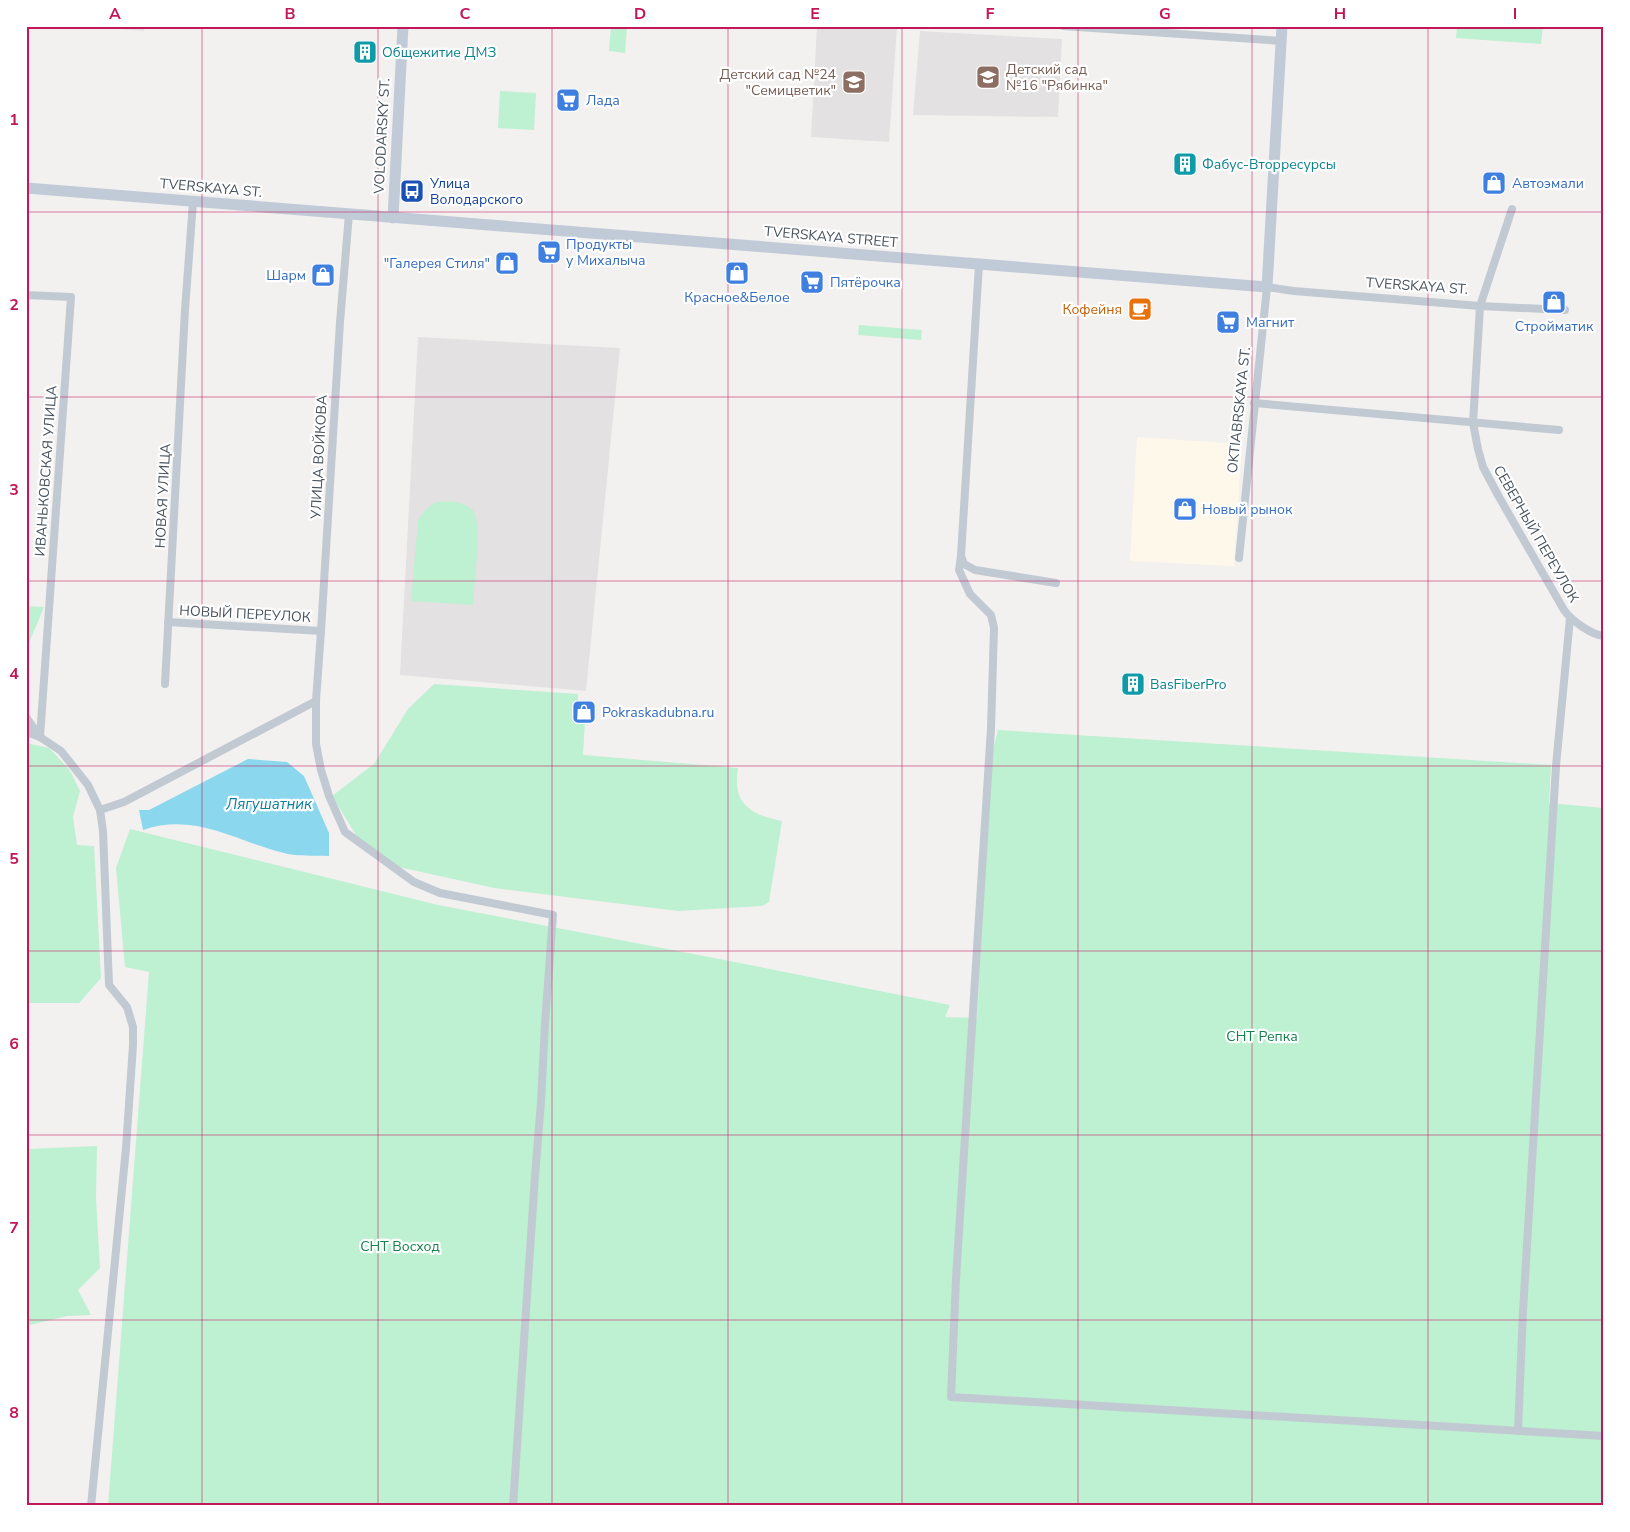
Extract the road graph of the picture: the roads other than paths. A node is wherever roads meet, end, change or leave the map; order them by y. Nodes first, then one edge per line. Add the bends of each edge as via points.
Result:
1 (403, 26) edge
2 (1063, 26) edge
3 (1282, 26) edge
4 (1282, 41) junction
5 (26, 188) edge
6 (193, 202) junction
7 (1512, 209) dead end
8 (350, 214) junction
9 (393, 218) junction
10 (979, 264) junction
11 (1266, 287) junction
12 (26, 295) edge
13 (1480, 306) junction
14 (1565, 310) dead end
15 (1254, 403) junction
16 (1473, 423) junction
17 (1559, 430) dead end
18 (961, 556) junction
19 (1240, 558) dead end
20 (1056, 583) dead end
21 (1570, 618) junction
22 (168, 622) junction
23 (321, 631) junction
24 (1604, 636) edge
25 (165, 684) dead end
26 (316, 701) junction
27 (26, 717) edge
28 (26, 732) edge
29 (40, 737) junction
30 (100, 810) junction
31 (1518, 1431) junction
32 (1604, 1436) edge
33 (91, 1506) edge
34 (513, 1506) edge

1 - 9 main road, VOLODARSKY ST.
2 - 4 street
3 - 4 main road, OKTIABRSKAYA ST.
4 - 11 main road, OKTIABRSKAYA ST.
5 - 6 main road, TVERSKAYA ST.
6 - 8 main road, TVERSKAYA ST.
6 - 22 street, НОВАЯ УЛИЦА
7 - 13 street, СЕВЕРНЫЙ ПЕРЕУЛОК
8 - 9 main road, TVERSKAYA ST.
8 - 23 street, УЛИЦА ВОЙКОВА
9 - 10 main road, TVERSKAYA STREET
10 - 11 main road, TVERSKAYA STREET
10 - 18 street
11 - 13 street, TVERSKAYA ST.
11 - 15 street, OKTIABRSKAYA ST.
12 - 29 street, ИВАНЬКОВСКАЯ УЛИЦА via 71,297
13 - 14 street, TVERSKAYA ST.
13 - 16 street, СЕВЕРНЫЙ ПЕРЕУЛОК
15 - 16 street
15 - 19 street, OKTIABRSKAYA ST.
16 - 17 street
16 - 21 street, СЕВЕРНЫЙ ПЕРЕУЛОК via 1483,466
18 - 20 street via 964,564 975,570
18 - 31 street via 959,570 970,594 992,615 994,628 991,728 951,1397
21 - 24 street, СЕВЕРНЫЙ ПЕРЕУЛОК via 1598,636
21 - 31 street via 1556,776
22 - 23 street, НОВЫЙ ПЕРЕУЛОК
22 - 25 street, НОВАЯ УЛИЦА
23 - 26 street, УЛИЦА ВОЙКОВА
26 - 30 street via 124,802
26 - 34 street, УЛИЦА ВОЙКОВА via 316,744 321,770 345,832 414,882 440,893 553,914
27 - 29 street
28 - 29 street
29 - 30 street via 61,751 88,785
30 - 33 street via 108,985 127,1006 133,1045
31 - 32 street

